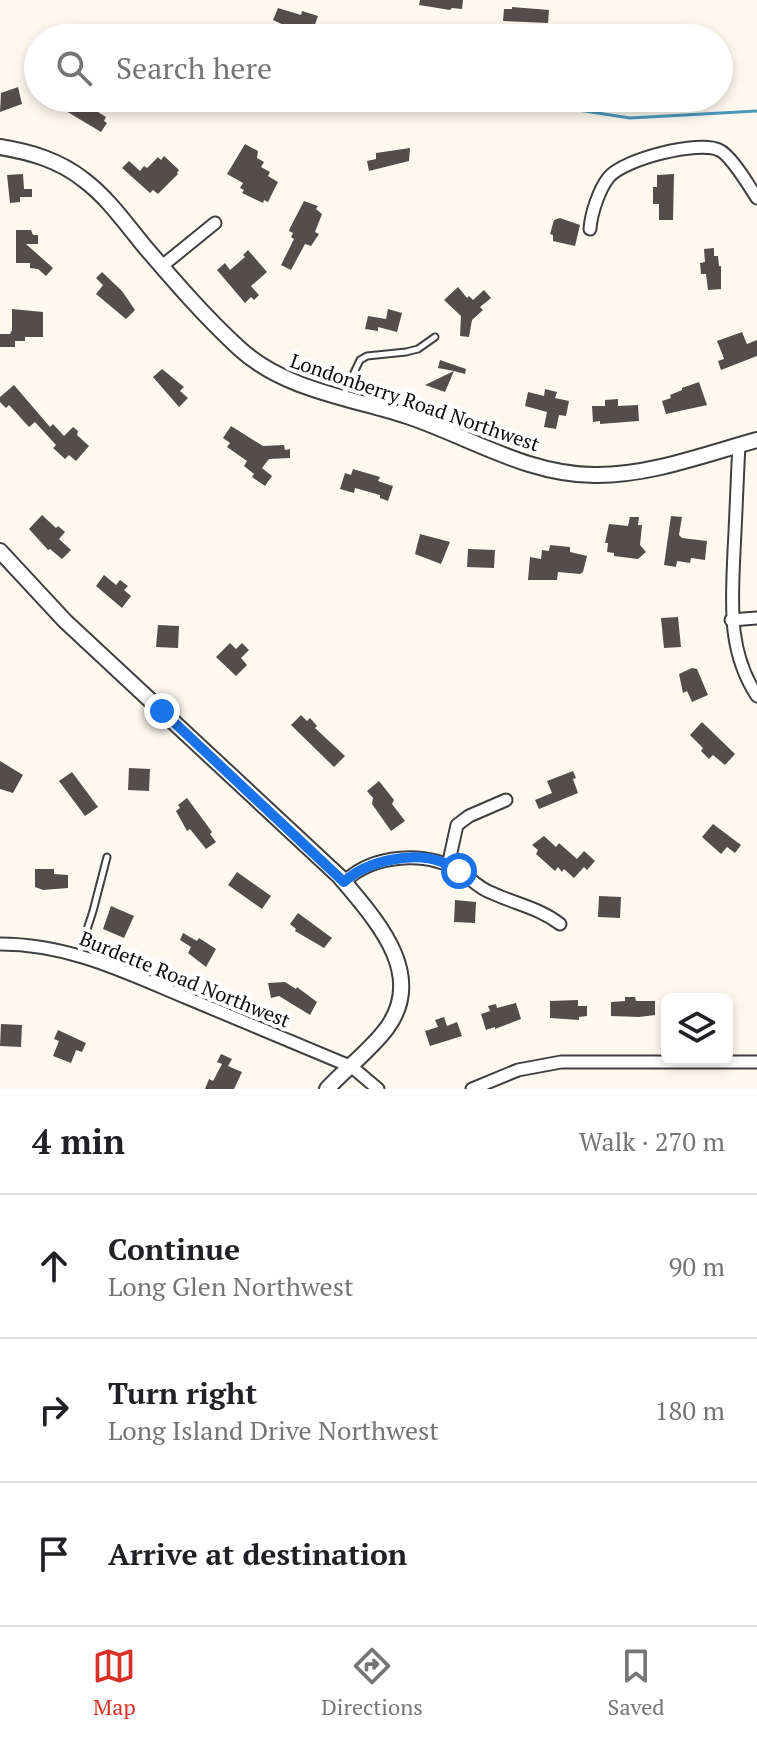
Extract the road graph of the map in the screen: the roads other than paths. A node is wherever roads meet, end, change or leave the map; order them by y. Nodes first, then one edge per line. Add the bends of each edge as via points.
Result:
1 (0, 147) edge
2 (757, 198) edge
3 (215, 223) dead end
4 (590, 229) dead end
5 (162, 266) junction
6 (435, 337) dead end
7 (342, 397) junction
8 (757, 440) edge
9 (739, 445) junction
10 (0, 551) edge
11 (757, 618) edge
12 (731, 620) junction
13 (757, 696) edge
14 (506, 800) dead end
15 (107, 857) dead end
16 (448, 866) junction
17 (344, 882) junction
18 (560, 924) dead end
19 (0, 944) edge
20 (78, 955) junction
21 (757, 1062) edge
22 (352, 1067) junction
23 (327, 1089) edge
24 (378, 1089) edge
25 (472, 1089) edge

1 - 5 street, Londonberry Road Northwest via 39,156 84,179
2 - 4 street via 722,150 703,145 623,165 608,178
3 - 5 street
5 - 7 street, Londonberry Road Northwest via 258,363 291,381
6 - 7 lane via 418,349 360,360
7 - 9 street, Londonberry Road Northwest via 569,474 622,474
8 - 9 street, Londonberry Road Northwest
9 - 12 street
10 - 17 street via 65,621
11 - 12 street
12 - 13 street via 743,671
14 - 16 street via 457,825
15 - 20 lane
16 - 17 street via 399,858 355,872
16 - 18 street via 488,892 535,908
17 - 22 street via 378,922 401,980 400,999 387,1028
19 - 20 street, Burdette Road Northwest
20 - 22 street, Burdette Road Northwest
21 - 25 street via 561,1062 518,1070
22 - 23 street
22 - 24 street, Burdette Road Northwest

